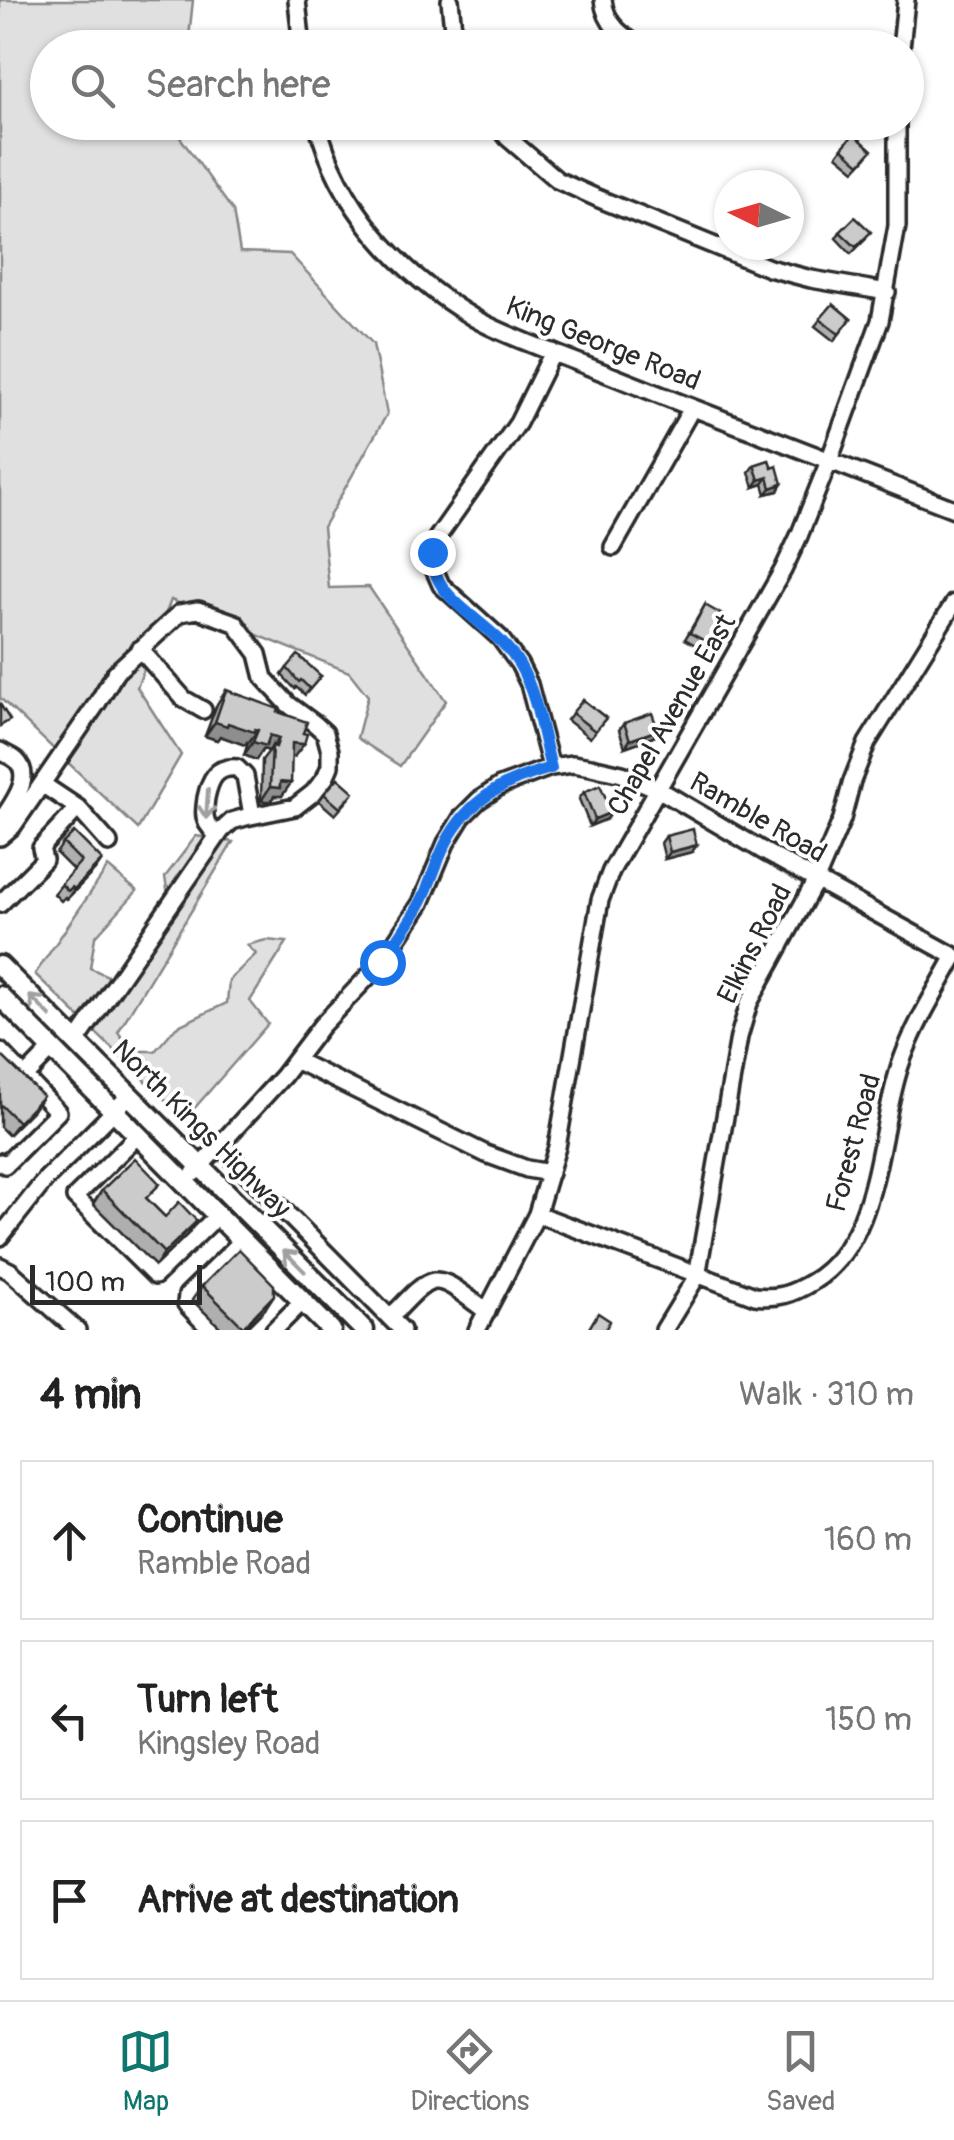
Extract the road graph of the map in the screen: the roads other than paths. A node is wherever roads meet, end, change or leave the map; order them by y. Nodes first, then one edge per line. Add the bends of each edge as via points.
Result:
1 (297, 0) edge
2 (450, 0) edge
3 (603, 0) edge
4 (906, 0) edge
5 (300, 30) edge
6 (454, 30) edge
7 (616, 30) edge
8 (903, 30) edge
9 (323, 140) edge
10 (510, 140) edge
11 (897, 140) edge
12 (887, 292) junction
13 (552, 352) junction
14 (692, 408) junction
15 (829, 461) junction
16 (954, 508) edge
17 (613, 547) dead end
18 (954, 603) edge
19 (140, 648) junction
20 (203, 710) dead end
21 (0, 751) edge
22 (551, 768) junction
23 (42, 784) junction
24 (658, 789) junction
25 (78, 808) junction
26 (252, 815) junction
27 (1, 831) edge
28 (217, 836) junction
29 (108, 843) dead end
30 (816, 880) junction
31 (0, 904) edge
32 (954, 957) edge
33 (0, 966) edge
34 (0, 996) edge
35 (76, 1042) junction
36 (52, 1049) junction
37 (0, 1051) edge
38 (295, 1060) junction
39 (25, 1076) junction
40 (129, 1096) junction
41 (113, 1112) junction
42 (137, 1136) junction
43 (219, 1145) junction
44 (0, 1162) edge
45 (199, 1166) junction
46 (550, 1173) junction
47 (185, 1184) junction
48 (537, 1214) junction
49 (216, 1216) junction
50 (0, 1237) edge
51 (242, 1242) junction
52 (0, 1266) edge
53 (697, 1276) junction
54 (302, 1302) junction
55 (486, 1312) junction
56 (396, 1324) edge
57 (77, 1330) edge
58 (211, 1330) edge
59 (274, 1330) edge
60 (331, 1330) edge
61 (364, 1330) edge
62 (477, 1330) edge
63 (664, 1330) edge

1 - 5 street
2 - 6 street
3 - 7 street
4 - 8 street
9 - 13 street, King George Road via 347,198 396,257 477,320
10 - 12 street via 557,180 770,268
11 - 12 street, Chapel Avenue East via 897,226
12 - 15 street, Chapel Avenue East
13 - 14 street, King George Road
13 - 22 street via 518,423 432,552 441,585 519,664
14 - 15 street, King George Road
14 - 17 street
15 - 16 street, King George Road
15 - 24 street, Chapel Avenue East via 783,570
18 - 30 street, Elkins Road via 867,743
19 - 20 street via 184,699
19 - 23 street via 116,672
19 - 26 street via 180,613 198,610 236,623 258,654 264,678 324,733 330,766 312,793 295,807
21 - 27 street via 23,772
22 - 24 street, Ramble Road via 591,766
22 - 38 street, Ramble Road via 500,786 462,817 421,902 382,962
23 - 25 street
23 - 27 street via 13,826
24 - 30 street, Ramble Road
24 - 46 street, Chapel Avenue East via 600,900
25 - 29 street
25 - 31 street via 41,848 44,860
26 - 28 street via 232,821
26 -> 28 street via 245,776 237,768 220,770 204,810
28 - 35 street
30 - 32 street, Ramble Road
30 - 53 street, Elkins Road via 749,1003
32 - 53 street, Forest Road via 901,1062 868,1198 847,1250 820,1278 786,1296 754,1296
35 -> 33 main road, North Kings Highway
34 - 36 main road, North Kings Highway
35 - 40 main road, North Kings Highway
36 - 39 street
36 - 41 main road, North Kings Highway
37 - 39 street
38 - 43 street, Ramble Road
38 - 46 street via 486,1154
39 - 44 street via 58,1112 5,1165
40 - 41 street
40 - 45 main road, North Kings Highway
41 - 42 main road, North Kings Highway
41 - 50 street
42 - 47 main road, North Kings Highway
42 - 49 street via 76,1197 155,1276
43 - 45 street, Ramble Road
43 - 56 street
45 - 47 street, Ramble Road
61 -> 45 main road, North Kings Highway
46 - 48 street, Chapel Avenue East
47 - 49 main road, North Kings Highway
48 - 53 street, Forest Road
48 - 55 street, Chapel Avenue East
49 - 51 main road, North Kings Highway
51 - 54 main road, North Kings Highway
51 - 58 street via 186,1301
52 - 57 street
53 - 63 street, Elkins Road
54 - 59 street
54 - 60 main road, North Kings Highway
55 - 56 street via 433,1280
55 - 62 street, Chapel Avenue East

